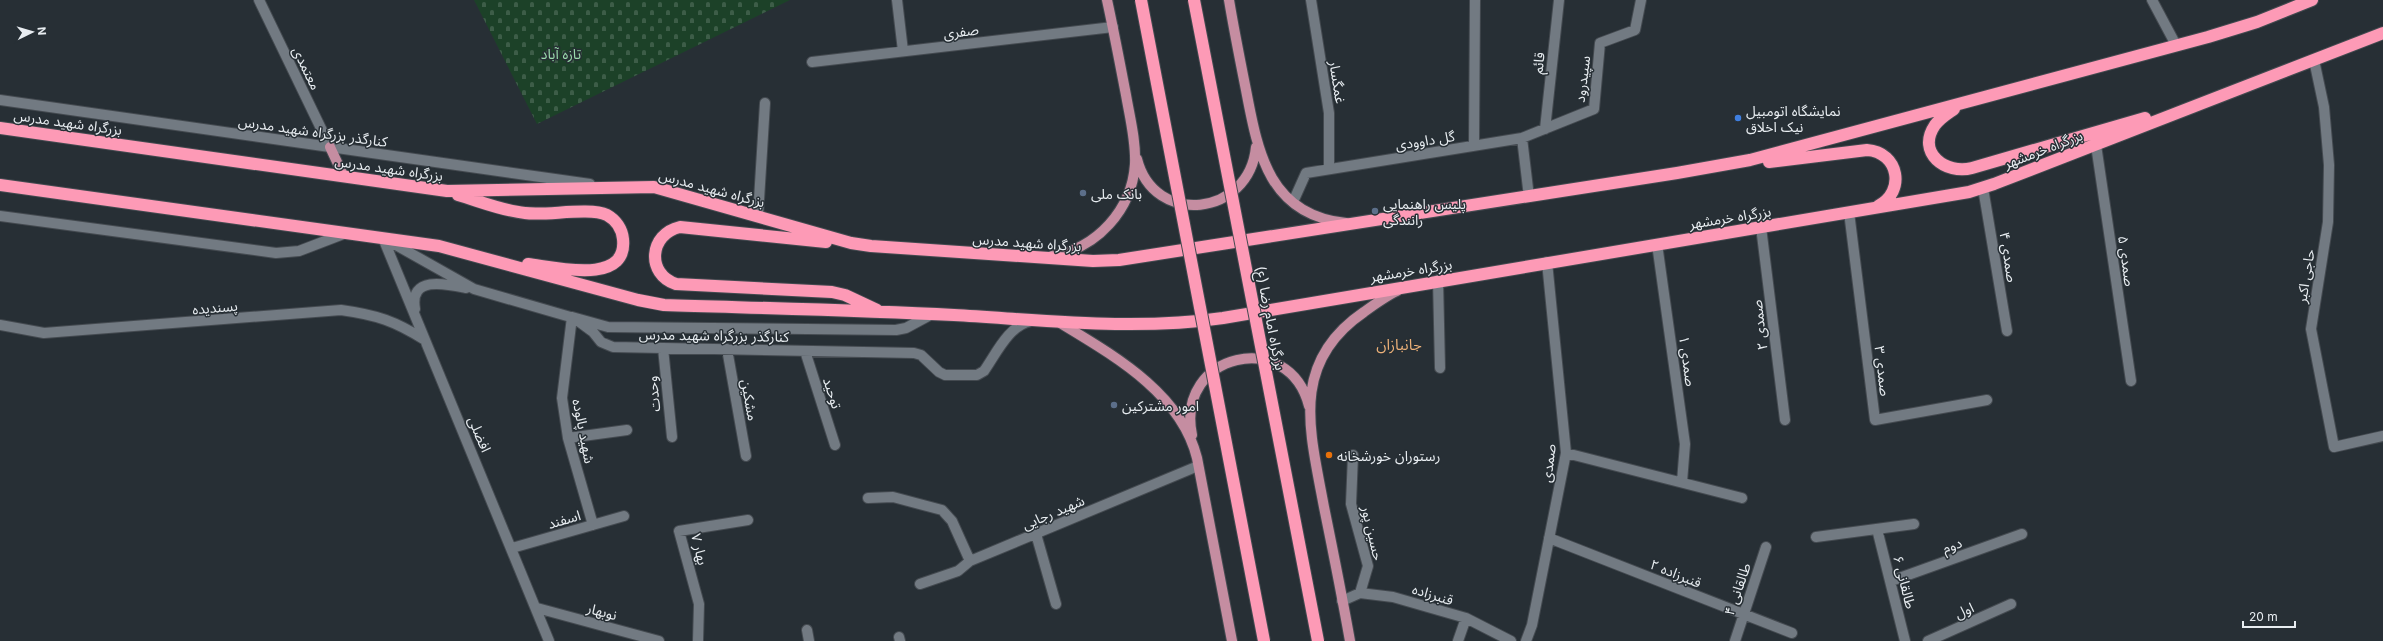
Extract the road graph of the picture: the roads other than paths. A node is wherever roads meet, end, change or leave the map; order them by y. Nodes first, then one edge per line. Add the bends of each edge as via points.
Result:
1 (259, 0) edge
2 (897, 0) edge
3 (1108, 0) edge
4 (1141, 0) edge
5 (1194, 0) edge
6 (1229, 0) edge
7 (1310, 0) edge
8 (1475, 0) edge
9 (1559, 0) edge
10 (1641, 0) edge
11 (2152, 0) edge
12 (2312, 0) edge
13 (1113, 27) junction
14 (2383, 33) edge
15 (2176, 45) junction
16 (903, 52) junction
17 (2314, 60) junction
18 (812, 62) dead end
19 (2221, 96) junction
20 (0, 100) edge
21 (1968, 102) junction
22 (765, 103) dead end
23 (0, 128) edge
24 (1545, 129) junction
25 (1253, 130) junction
26 (1522, 138) junction
27 (2096, 145) junction
28 (1135, 146) junction
29 (1474, 146) junction
30 (330, 147) junction
31 (1330, 169) junction
32 (1677, 173) junction
33 (344, 176) junction
34 (0, 185) edge
35 (1983, 188) junction
36 (622, 189) junction
37 (440, 190) junction
38 (1529, 197) junction
39 (1293, 202) junction
40 (1867, 209) junction
41 (1848, 212) junction
42 (0, 216) edge
43 (758, 216) junction
44 (1365, 222) junction
45 (1762, 227) junction
46 (346, 233) junction
47 (383, 238) junction
48 (1658, 244) junction
49 (871, 246) junction
50 (1024, 257) junction
51 (491, 260) junction
52 (1547, 262) junction
53 (1438, 280) junction
54 (1413, 284) junction
55 (478, 290) junction
56 (883, 313) junction
57 (932, 314) junction
58 (572, 317) junction
59 (1039, 320) junction
60 (418, 321) junction
61 (1057, 321) junction
62 (0, 325) edge
63 (2007, 331) dead end
64 (426, 340) junction
65 (663, 348) junction
66 (727, 349) junction
67 (805, 351) junction
68 (1440, 368) dead end
69 (2131, 381) dead end
70 (1987, 400) dead end
71 (1311, 420) junction
72 (1785, 420) dead end
73 (627, 430) dead end
74 (2383, 436) edge
75 (672, 437) dead end
76 (568, 438) junction
77 (835, 444) dead end
78 (1196, 452) junction
79 (1566, 453) junction
80 (1353, 455) dead end
81 (746, 456) dead end
82 (1198, 466) junction
83 (1682, 482) junction
84 (868, 498) dead end
85 (1742, 498) dead end
86 (624, 516) dead end
87 (748, 520) dead end
88 (1914, 524) dead end
89 (593, 525) junction
90 (1877, 529) junction
91 (1036, 534) junction
92 (2022, 534) dead end
93 (1549, 538) junction
94 (1816, 538) dead end
95 (1766, 547) dead end
96 (512, 548) junction
97 (970, 561) junction
98 (1891, 581) junction
99 (920, 584) dead end
100 (1360, 593) junction
101 (1342, 601) junction
102 (1056, 604) dead end
103 (2011, 604) dead end
104 (537, 608) junction
105 (1742, 615) junction
106 (1466, 618) junction
107 (807, 630) dead end
108 (1792, 633) dead end
109 (648, 639) edge
110 (549, 641) edge
111 (660, 641) edge
112 (698, 641) edge
113 (809, 641) edge
114 (1232, 641) edge
115 (1264, 641) edge
116 (1318, 641) edge
117 (1350, 641) edge
118 (1458, 641) edge
119 (1511, 641) edge
120 (1526, 641) edge
121 (1735, 641) edge
122 (1905, 641) edge
123 (1928, 641) edge

1 - 30 street, معتمدی
2 - 16 street
3 - 13 main road
4 - 115 highway, bridge
5 - 116 highway, بزرگراه امام رضا (ع), bridge
6 - 25 main road
7 - 31 street, غمگسار via 1329,113
8 - 29 street
9 - 24 street, قائم
10 - 24 street, سپیدرود via 1635,30 1600,43 1594,109
11 - 15 street
12 - 15 highway via 2257,22
13 - 16 street, صفری
13 - 28 main road
14 - 17 highway, بزرگراه خرمشهر
15 - 21 highway
16 - 18 street, صفری
17 - 19 highway, بزرگراه خرمشهر
17 - 74 street, حاجی اکبر via 2324,107 2329,165 2328,222 2311,329 2334,446
19 - 21 highway via 1972,168 1952,170 1939,162 1933,154 1930,145 1931,135 1935,125 1942,118
19 - 27 highway, بزرگراه خرمشهر
20 - 30 street, کنارگذر بزرگراه شهید مدرس
21 - 32 highway via 1777,153
22 - 43 street
23 - 33 highway, بزرگراه شهید مدرس
24 - 26 street, سپیدرود
25 - 28 main road via 1255,156 1245,179 1228,196 1205,205 1185,205 1158,192 1142,173
25 - 39 main road via 1260,157 1268,174
26 - 29 street, گل داوودی
26 - 38 street
27 - 35 highway, بزرگراه خرمشهر
27 - 69 street, صمدی ۵
28 - 50 main road via 1133,177 1128,196 1107,227 1092,239 1067,252 1044,257
29 - 31 street, گل داوودی
30 - 33 main road
30 - 36 street, کنارگذر بزرگراه شهید مدرس
31 - 39 street, گل داوودی via 1306,173
32 - 38 highway
32 - 40 highway via 1872,150 1882,154 1892,164 1896,173 1896,183 1887,201
33 - 37 highway, بزرگراه شهید مدرس
34 - 46 highway
35 - 40 highway, بزرگراه خرمشهر
35 - 63 street, صمدی ۴
36 - 37 highway, بزرگراه شهید مدرس
36 - 43 highway, بزرگراه شهید مدرس via 659,188
37 - 51 highway via 520,213 601,213 618,224 623,238 619,258 608,268 598,271
38 - 44 highway
39 - 44 main road via 1331,221
40 - 41 highway, بزرگراه خرمشهر
41 - 45 highway, بزرگراه خرمشهر
41 - 70 street, صمدی ۳ via 1875,420
42 - 46 street via 276,253 299,251
43 - 49 highway, بزرگراه شهید مدرس
44 - 50 highway, بزرگراه شهید مدرس via 1119,260
45 - 48 highway, بزرگراه خرمشهر
45 - 72 street, صمدی ۲
46 - 47 highway
47 - 51 highway via 439,246
47 - 55 street, کنارگذر بزرگراه شهید مدرس
47 - 60 street, افضلی
48 - 52 highway, بزرگراه خرمشهر
48 - 83 street, صمدی ۱ via 1685,444
49 - 50 highway, بزرگراه شهید مدرس
49 - 56 highway via 680,227 670,230 659,240 654,259 663,277 676,284 832,292 845,295
51 - 56 highway via 657,304
52 - 53 highway, بزرگراه خرمشهر
52 - 79 street, صمدی
53 - 54 highway, بزرگراه خرمشهر
53 - 68 street
54 - 61 highway, بزرگراه خرمشهر via 1190,322 1137,325
54 - 71 main road via 1395,292 1346,324 1331,341 1320,359 1316,373 1312,390
55 - 58 street, کنارگذر بزرگراه شهید مدرس
55 - 60 street via 441,283 427,285 416,296
56 - 57 highway
57 - 58 street via 906,328 896,330 608,327
57 - 59 highway
58 - 65 street, کنارگذر بزرگراه شهید مدرس via 608,346
58 - 76 street, شهید پالوده via 562,398
59 - 61 highway
59 - 67 street, کنارگذر بزرگراه شهید مدرس via 1027,322 1016,328 984,371 977,375 942,374 914,353
60 - 64 street, افضلی
61 - 78 main road via 1142,376 1179,420
62 - 64 street, پسندیده via 44,333 341,310 369,314 398,323
64 - 96 street, افضلی
65 - 66 street, کنارگذر بزرگراه شهید مدرس
65 - 75 street, وحدت
66 - 67 street, کنارگذر بزرگراه شهید مدرس
66 - 81 street, مشکین
67 - 77 street, توحید
71 - 78 main road via 1303,390 1287,371 1275,363 1260,359 1245,358 1231,361 1210,374 1195,393 1190,418
71 - 101 main road via 1313,448
73 - 76 street
76 - 89 street, شهید پالوده
78 - 82 main road
79 - 83 street
79 - 93 street, صمدی
80 - 100 street, حسین پور via 1351,504 1368,566
82 - 91 street, شهید رجایی
82 - 114 main road
83 - 85 street
84 - 97 street via 893,497 942,510 952,521
86 - 89 street, اسفند
87 - 112 street, بهار ۷ via 680,532 700,604
88 - 90 street
89 - 96 street, اسفند
90 - 94 street
90 - 98 street, طالقانی ۶
91 - 97 street, شهید رجایی
91 - 102 street
92 - 98 street, دوم
93 - 105 street, قنبرزاده ۲
93 - 120 street, صمدی via 1532,624
95 - 105 street, طالقانی ۴
96 - 104 street, افضلی
97 - 99 street, شهید رجایی via 958,571
98 - 122 street, طالقانی ۶
100 - 101 street
100 - 106 street, قنبرزاده via 1393,597
101 - 117 main road
103 - 123 street, اول
104 - 109 street, نوبهار
104 - 110 street, افضلی
105 - 108 street, قنبرزاده ۲
105 - 121 street, طالقانی ۴
106 - 118 street
106 - 119 street, قنبرزاده
107 - 113 street
109 - 111 street, نوبهار

